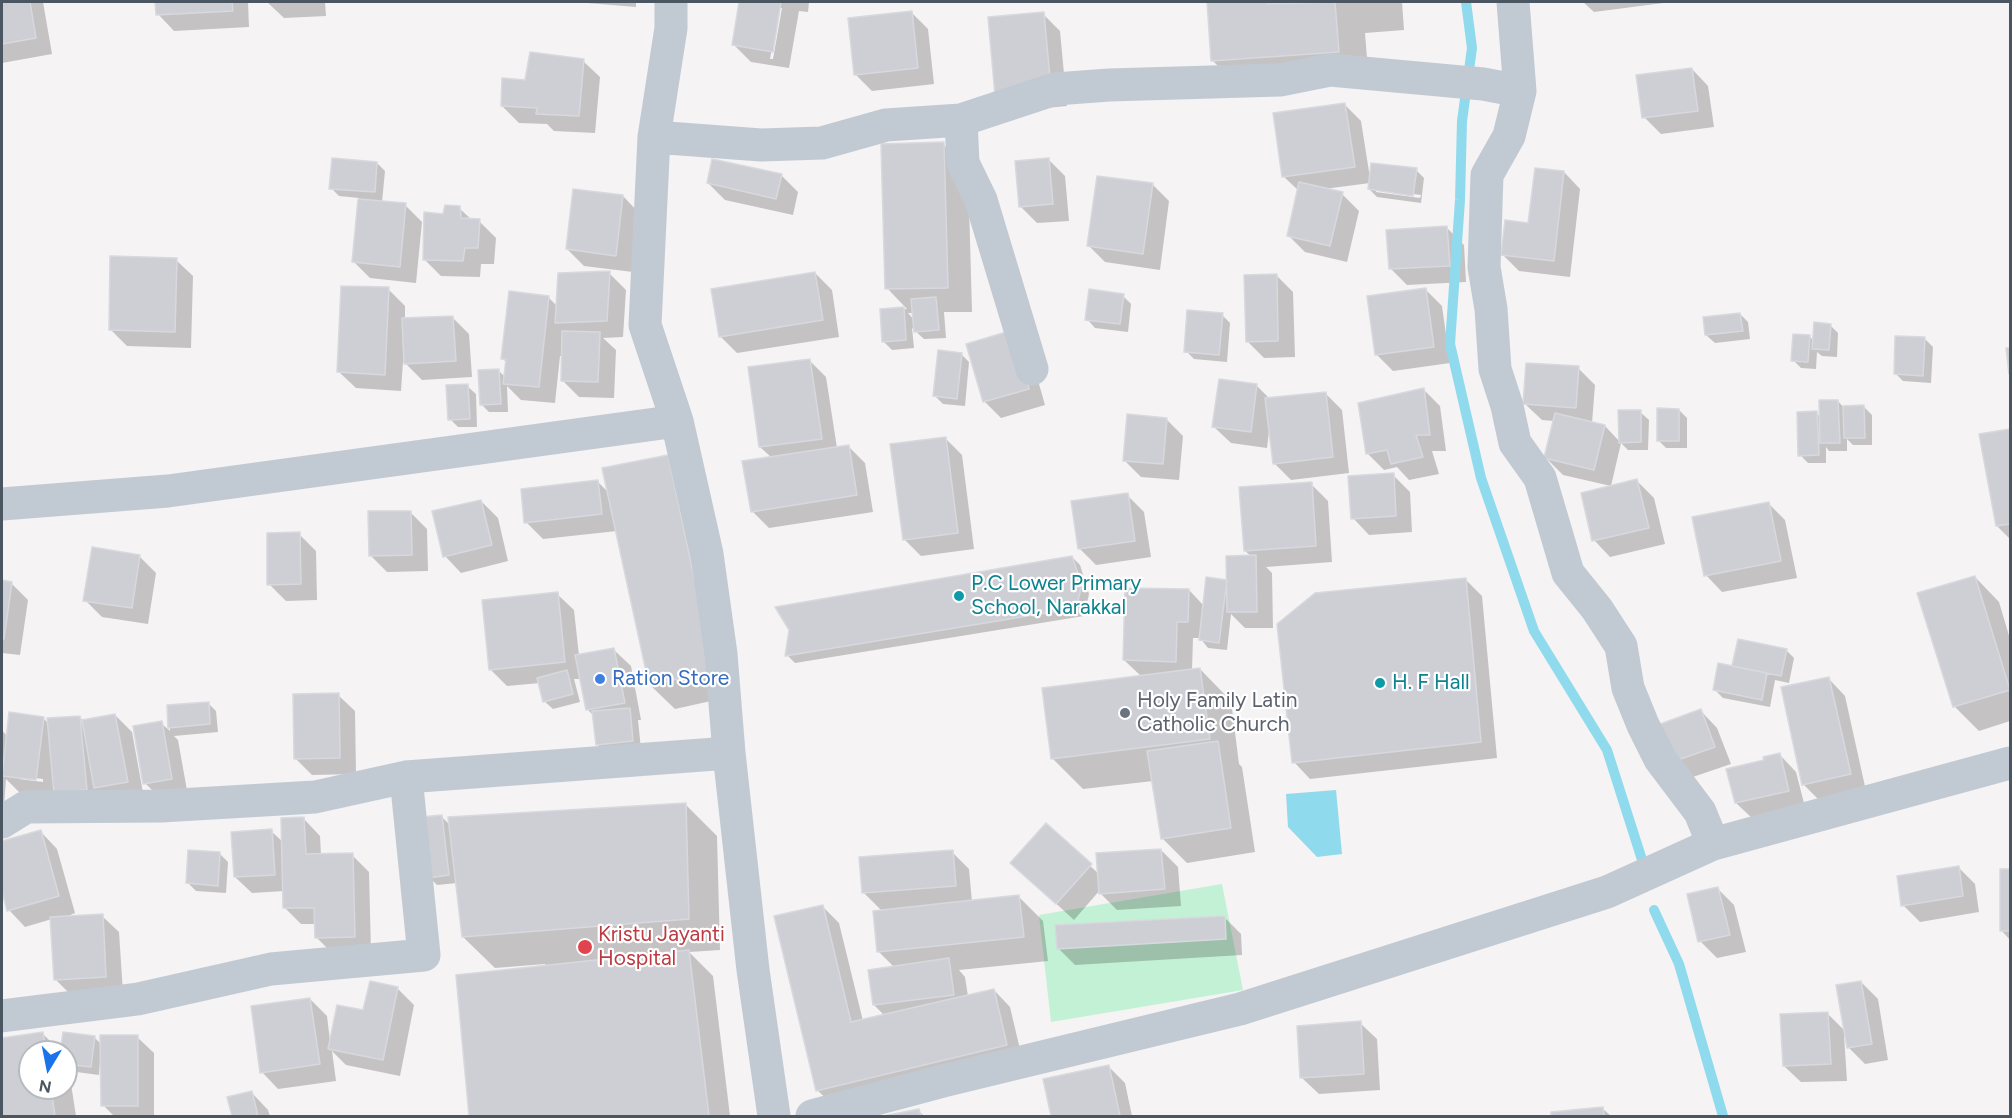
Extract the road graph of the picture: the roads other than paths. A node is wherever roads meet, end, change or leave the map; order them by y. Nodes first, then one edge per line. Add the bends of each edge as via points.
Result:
1 (671, 2) edge
2 (1513, 2) edge
3 (1520, 91) junction
4 (961, 120) junction
5 (654, 137) junction
6 (1032, 369) dead end
7 (677, 421) junction
8 (2, 504) edge
9 (729, 753) junction
10 (2010, 763) edge
11 (406, 777) junction
12 (2, 822) edge
13 (1713, 844) junction
14 (2, 1016) edge
15 (774, 1116) edge
16 (812, 1116) edge

1 - 5 street
2 - 3 street
3 - 4 street via 1330,70 1281,80 1055,89
3 - 13 street via 1509,136 1487,175 1484,267 1495,369 1515,443 1540,478 1568,573 1598,609 1621,646 1628,688 1643,725 1660,759 1700,812
4 - 5 street via 885,125 822,143 761,145
4 - 6 street via 963,163 981,200
5 - 7 street via 645,324
7 - 8 street via 168,491
7 - 9 street via 707,554
9 - 11 street
9 - 15 street
10 - 13 street
11 - 12 street via 315,796 161,806 26,807
11 - 14 street via 424,955 271,969 138,999
13 - 16 street via 1608,892 1240,1009

